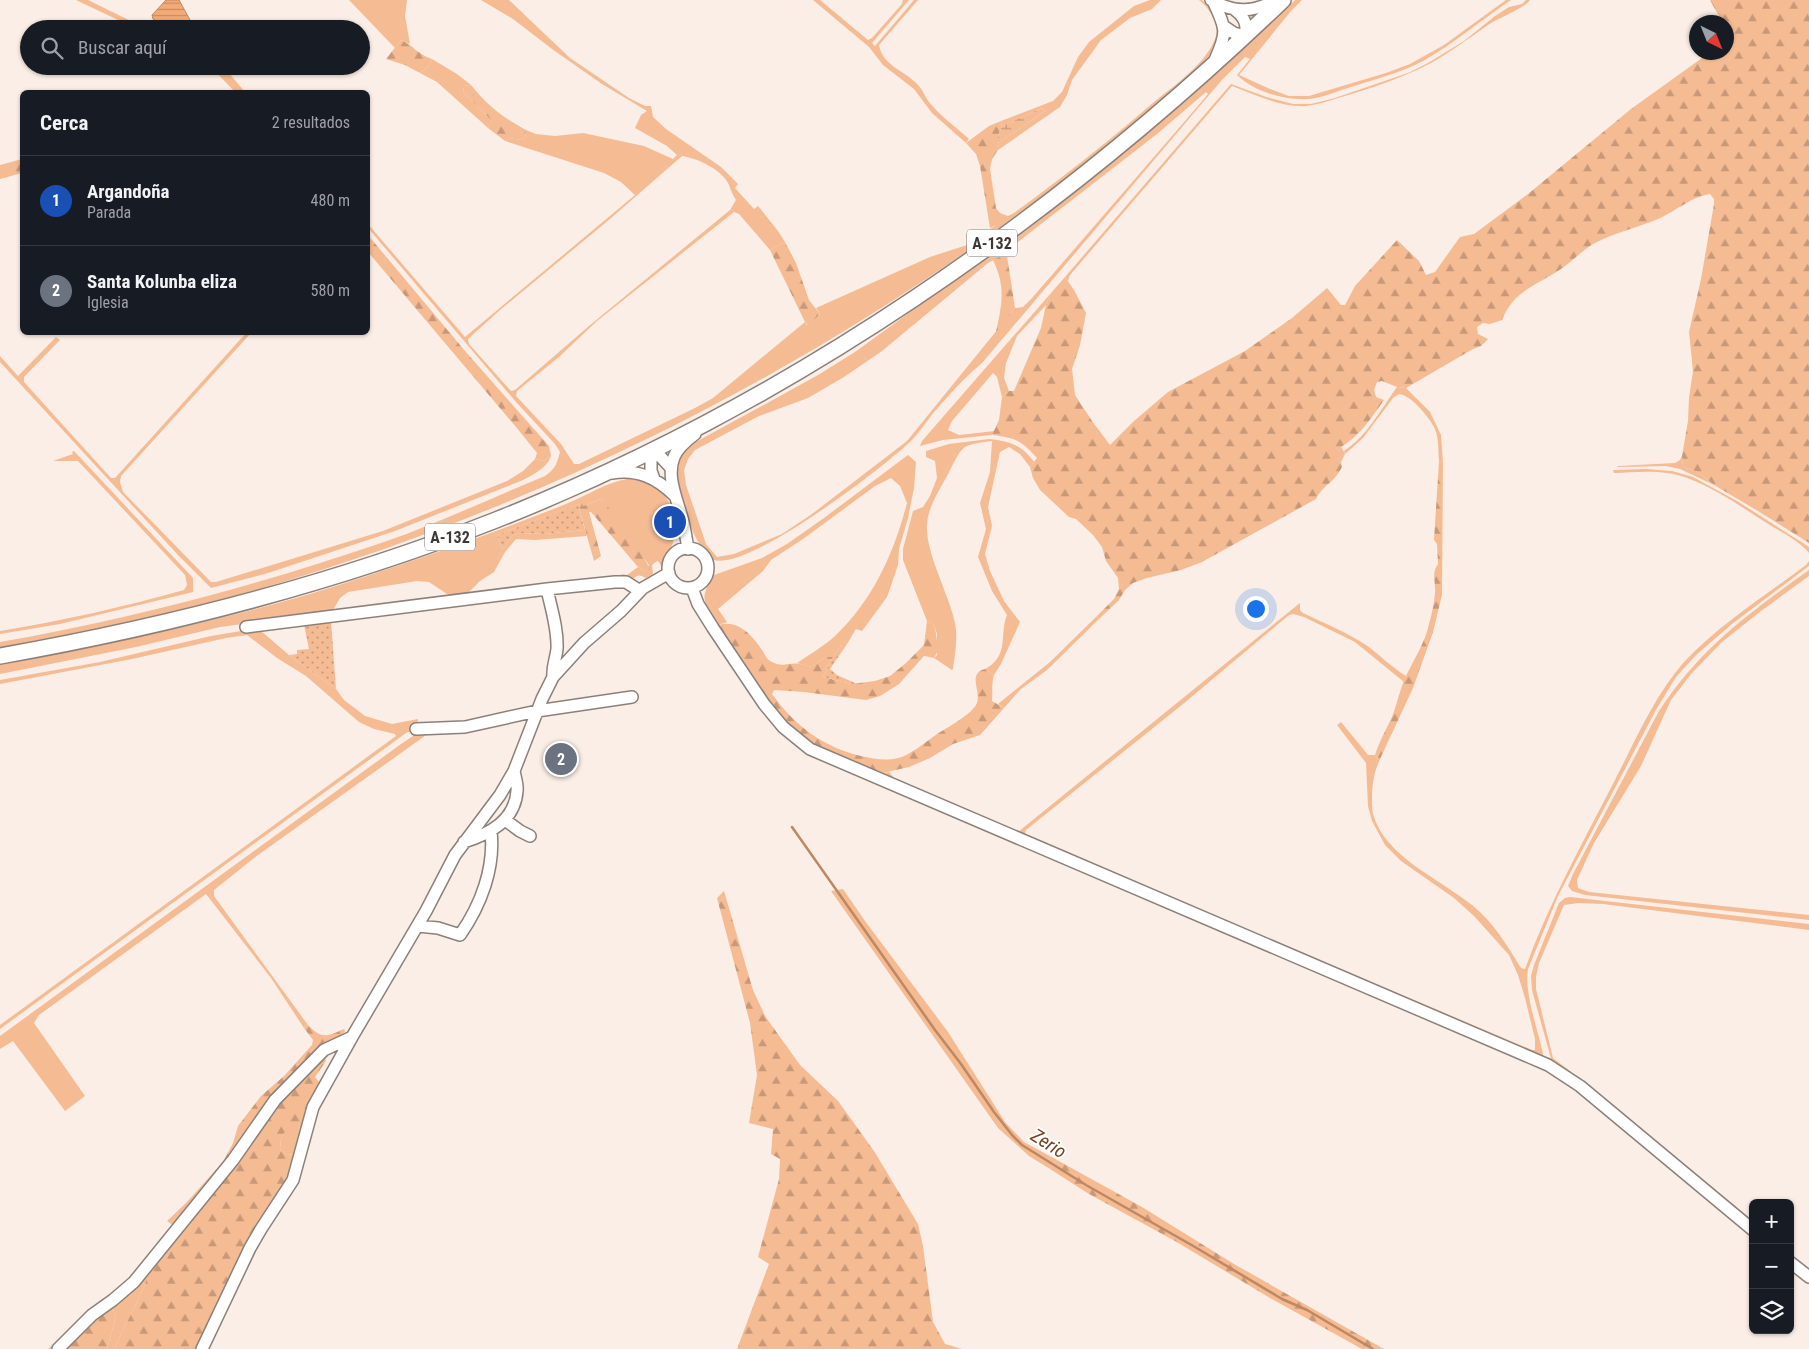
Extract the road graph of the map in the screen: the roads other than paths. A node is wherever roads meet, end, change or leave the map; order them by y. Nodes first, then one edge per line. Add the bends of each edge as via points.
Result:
1 (1276, 0) edge
2 (1283, 0) edge
3 (1212, 1) edge
4 (1235, 10) junction
5 (1225, 27) junction
6 (1245, 36) junction
7 (1212, 67) junction
8 (717, 416) junction
9 (651, 450) junction
10 (671, 468) junction
11 (598, 476) junction
12 (654, 479) junction
13 (675, 496) junction
14 (688, 549) junction
15 (669, 573) junction
16 (547, 588) junction
17 (692, 588) junction
18 (640, 591) junction
19 (246, 627) dead end
20 (0, 656) edge
21 (553, 676) junction
22 (632, 697) dead end
23 (537, 711) junction
24 (416, 729) dead end
25 (514, 771) junction
26 (505, 820) junction
27 (491, 831) junction
28 (530, 836) dead end
29 (464, 842) junction
30 (418, 926) junction
31 (352, 1037) junction
32 (1749, 1227) edge
33 (1794, 1265) edge
34 (1809, 1278) edge
35 (58, 1349) edge
36 (202, 1349) edge

1 - 4 street via 1253,9
2 - 6 main road, A-132
3 - 4 street
3 - 5 street
4 - 6 street via 1245,21
5 - 6 street
5 - 7 street
6 - 7 main road, A-132
7 - 8 main road, A-132 via 1129,139 966,262 825,355
8 - 9 main road, A-132
8 - 10 street via 682,444
9 - 10 street
9 - 11 main road, A-132
9 - 12 street
10 - 13 street
11 - 12 street via 625,471 642,473
11 - 20 main road, A-132 via 480,526 298,588 90,639
12 - 13 street
13 - 14 street
14 - 15 street via 678,551 672,558
14 - 17 street via 700,552 708,568 704,581
15 - 17 street via 678,585
15 - 18 street
16 - 18 street via 626,582
16 - 19 street
16 - 21 street via 556,634
17 - 32 street via 698,604 764,704 782,727 810,749 1548,1065 1580,1086
18 - 21 street
21 - 23 street
22 - 23 street
23 - 24 street via 465,726
23 - 25 street
25 - 26 street via 517,791 510,815
25 - 29 street
26 - 27 street
26 - 28 street
27 - 29 street
27 - 30 street via 493,846 488,874 478,906 460,935
29 - 30 street
30 - 31 street
31 - 35 street via 324,1050 275,1100 233,1160 134,1282 92,1315
31 - 36 street via 313,1107 293,1180 261,1229
33 - 34 street

